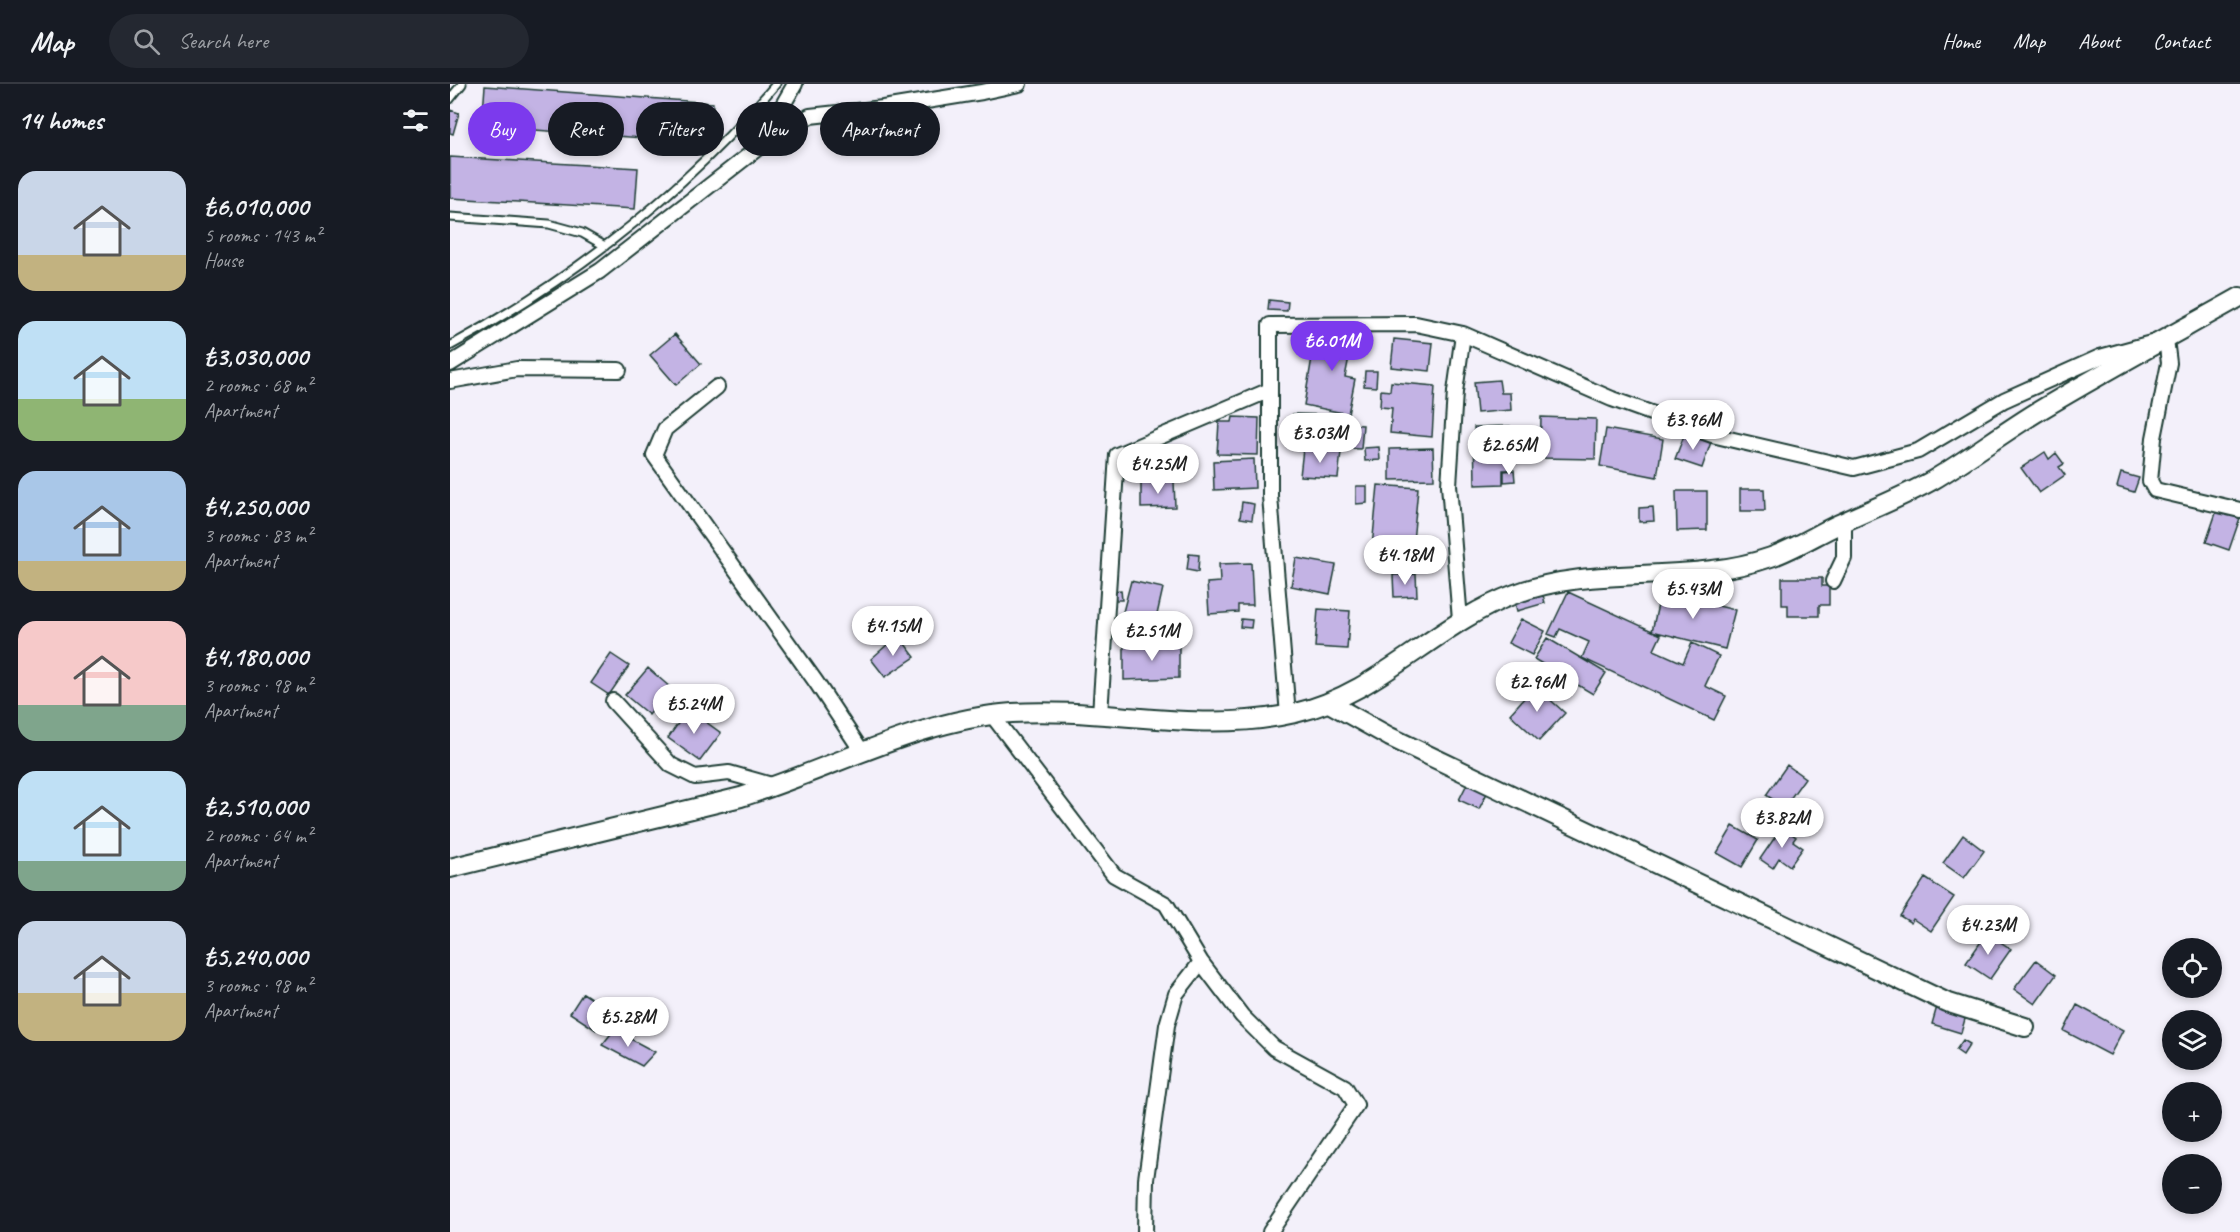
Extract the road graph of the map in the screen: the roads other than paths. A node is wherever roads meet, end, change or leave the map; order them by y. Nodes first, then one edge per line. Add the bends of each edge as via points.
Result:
1 (462, 84) edge
2 (776, 84) edge
3 (795, 84) edge
4 (1019, 84) edge
5 (450, 99) edge
6 (785, 102) edge
7 (808, 117) edge
8 (747, 156) edge
9 (450, 216) edge
10 (605, 246) junction
11 (2240, 297) edge
12 (1463, 334) junction
13 (2166, 339) junction
14 (450, 346) edge
15 (450, 364) edge
16 (619, 370) dead end
17 (450, 381) edge
18 (717, 387) dead end
19 (1270, 390) junction
20 (2240, 510) edge
21 (1844, 522) junction
22 (1833, 581) dead end
23 (1460, 620) junction
24 (613, 701) dead end
25 (1329, 703) junction
26 (1100, 714) junction
27 (993, 715) junction
28 (1288, 715) junction
29 (863, 753) junction
30 (775, 786) junction
31 (450, 868) edge
32 (1201, 962) junction
33 (2025, 1027) dead end
34 (1145, 1232) edge
35 (1270, 1232) edge

1 - 5 lane
2 - 10 lane via 699,167
3 - 6 street
4 - 7 street
8 - 15 street via 600,271
9 - 10 lane via 549,224 582,233
10 - 14 lane via 558,280
11 - 13 street
12 - 13 street via 1612,399 1712,435 1854,468 1918,451 2004,400 2100,357
12 - 19 street via 1416,324 1270,325
12 - 23 street via 1449,486
13 - 20 street via 2169,363 2150,481 2155,490
13 - 21 street via 2041,410 1930,481
16 - 17 street via 518,369
18 - 29 street via 665,429 654,454
19 - 26 street via 1117,454
19 - 28 street via 1270,496
21 - 22 street via 1844,558
21 - 23 street via 1772,557 1709,570 1548,582 1493,602
23 - 25 street via 1361,688
24 - 30 street via 670,765 695,777 729,773
25 - 28 street
25 - 33 street via 1390,736 1946,1002
26 - 27 street
26 - 28 street via 1179,722 1231,722
27 - 29 street via 926,730
27 - 32 street via 1114,875 1166,904
29 - 30 street
30 - 31 street
32 - 34 street via 1176,994 1167,1025 1146,1179
32 - 35 street via 1242,1016 1274,1048 1345,1087 1356,1105

